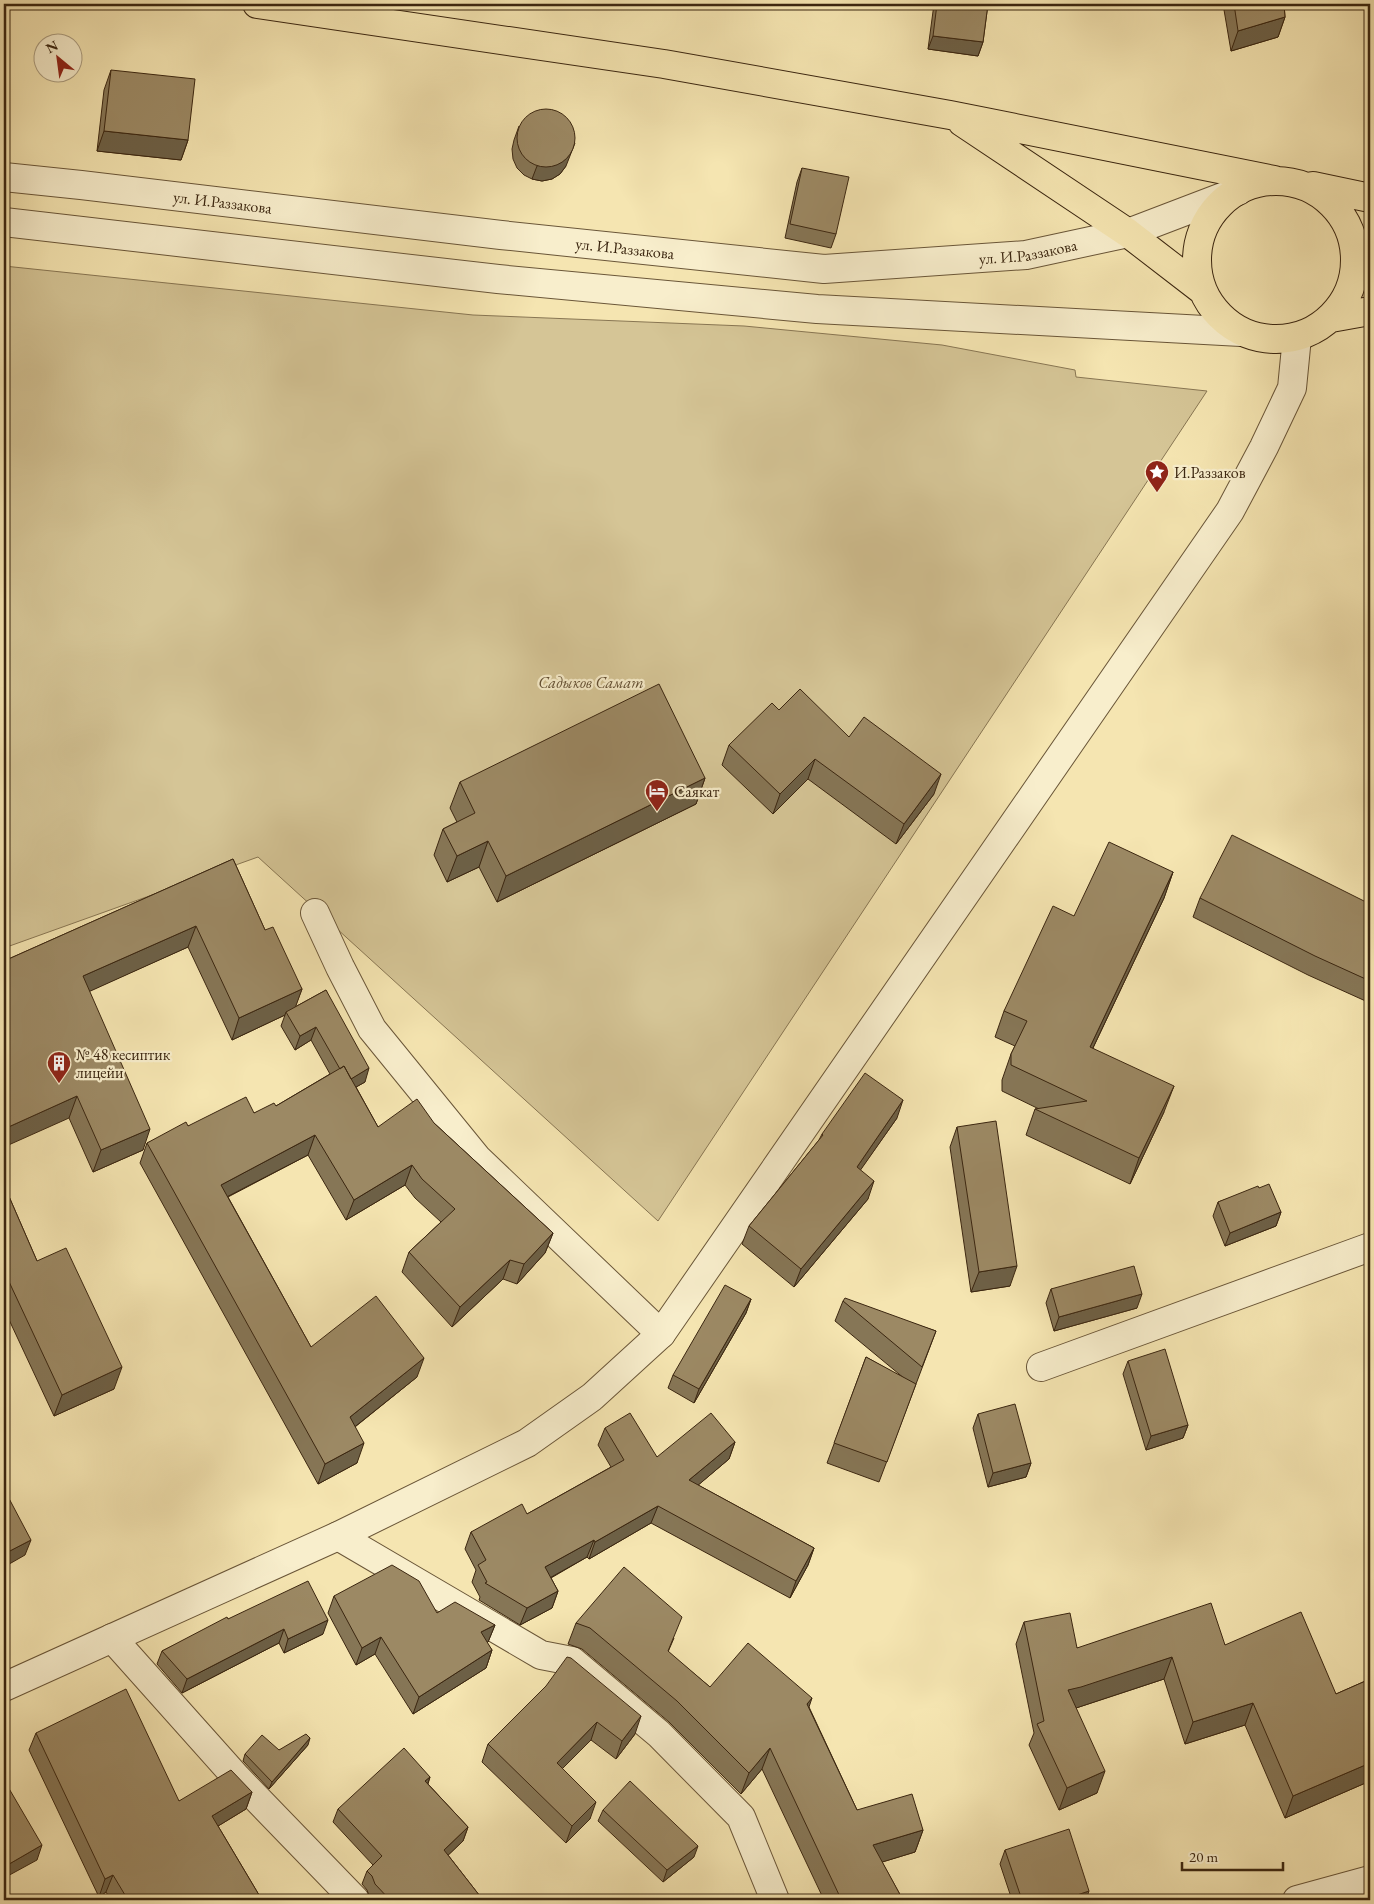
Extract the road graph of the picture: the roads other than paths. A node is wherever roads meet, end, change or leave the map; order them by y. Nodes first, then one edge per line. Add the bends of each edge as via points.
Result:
1 (257, 4) edge
2 (950, 115) junction
3 (4, 177) edge
4 (1284, 181) junction
5 (1238, 191) junction
6 (1370, 198) edge
7 (4, 222) edge
8 (1128, 233) junction
9 (1202, 290) junction
10 (1370, 311) edge
11 (1331, 318) junction
12 (1241, 332) junction
13 (1297, 337) junction
14 (315, 913) dead end
15 (1370, 1247) edge
16 (661, 1334) junction
17 (1041, 1367) dead end
18 (338, 1536) junction
19 (112, 1638) junction
20 (4, 1687) edge
21 (1370, 1880) edge
22 (355, 1900) edge
23 (776, 1900) edge
24 (1296, 1900) edge

1 - 2 main road via 664,64
2 - 4 main road
2 - 8 main road
3 - 8 street, ул. И.Раззакова via 824,269 1026,255
4 - 5 main road via 1256,183
4 - 6 main road
4 - 11 main road via 1312,188 1328,199 1351,230 1356,248 1352,286
5 - 8 street, ул. И.Раззакова
5 - 9 main road via 1222,202 1201,234 1197,253
7 - 12 street via 498,279 818,309
8 - 9 main road
9 - 12 main road via 1212,307
10 - 11 main road
11 - 13 main road
12 - 13 main road via 1259,338
13 - 16 street via 1292,388 1230,511
14 - 16 street via 372,1029 477,1158
15 - 17 street
16 - 18 street via 592,1397 527,1443
18 - 19 street
18 - 23 street via 541,1655 572,1661 659,1734 741,1817
19 - 20 street
19 - 22 street via 237,1778
21 - 24 street

